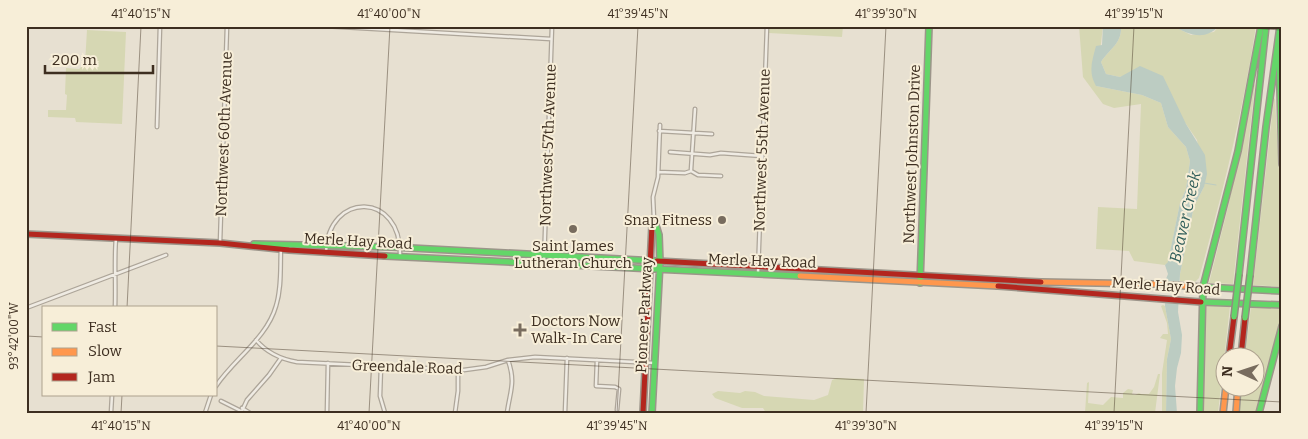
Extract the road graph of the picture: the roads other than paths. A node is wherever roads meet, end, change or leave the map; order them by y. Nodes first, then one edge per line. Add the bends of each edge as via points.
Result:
1 (160, 26) edge
2 (227, 26) edge
3 (324, 26) edge
4 (552, 26) edge
5 (767, 26) edge
6 (929, 26) edge
7 (1261, 26) edge
8 (1266, 26) edge
9 (1280, 26) edge
10 (551, 39) junction
11 (695, 109) dead end
12 (660, 125) dead end
13 (157, 126) dead end
14 (659, 132) junction
15 (694, 133) junction
16 (712, 134) dead end
17 (670, 152) dead end
18 (692, 153) junction
19 (762, 156) junction
20 (1282, 164) edge
21 (690, 170) junction
22 (658, 172) junction
23 (721, 176) dead end
24 (654, 219) junction
25 (26, 234) edge
26 (116, 238) junction
27 (220, 243) junction
28 (326, 245) junction
29 (281, 247) junction
30 (400, 248) junction
31 (326, 252) junction
32 (166, 255) dead end
33 (544, 255) junction
34 (400, 256) junction
35 (652, 261) junction
36 (660, 262) junction
37 (544, 264) junction
38 (651, 269) junction
39 (660, 270) junction
40 (758, 270) junction
41 (116, 274) junction
42 (921, 274) junction
43 (920, 283) junction
44 (1203, 287) junction
45 (1282, 292) edge
46 (1201, 302) junction
47 (1282, 305) edge
48 (115, 306) edge
49 (26, 308) edge
50 (1282, 326) edge
51 (256, 340) junction
52 (1230, 346) edge
53 (1242, 346) edge
54 (281, 358) junction
55 (567, 358) junction
56 (508, 360) junction
57 (597, 360) junction
58 (646, 362) junction
59 (328, 363) junction
60 (655, 363) junction
61 (381, 366) junction
62 (458, 370) junction
63 (218, 384) edge
64 (112, 396) edge
65 (212, 396) edge
66 (1225, 396) edge
67 (1237, 396) edge
68 (221, 401) dead end
69 (241, 410) edge
70 (617, 410) dead end
71 (111, 413) edge
72 (206, 413) edge
73 (250, 413) edge
74 (327, 413) edge
75 (385, 413) edge
76 (455, 413) edge
77 (507, 413) edge
78 (565, 413) edge
79 (643, 413) edge
80 (652, 413) edge
81 (1200, 413) edge
82 (1223, 413) edge
83 (1236, 413) edge
84 (1259, 413) edge

1 - 13 street
2 - 27 street, Northwest 60th Avenue
3 - 10 street
4 - 10 street, Northwest 57th Avenue
5 - 19 street, Northwest 55th Avenue
6 - 42 main road, Northwest Johnston Drive
7 - 44 main road via 1238,151
8 - 52 main road, bridge
9 - 20 main road via 1278,95
9 - 53 main road, bridge
10 - 33 street, Northwest 57th Avenue
11 - 15 street
12 - 14 street, Pioneer Parkway
14 - 15 street
14 - 22 street, Pioneer Parkway
15 - 16 street
15 - 18 street
17 - 18 street
18 - 19 street
18 - 21 street
19 - 40 street, Northwest 55th Avenue
21 - 22 street via 685,173
21 - 23 street via 698,175
22 - 24 street, Pioneer Parkway via 653,197
24 - 35 main road, Pioneer Parkway
24 - 36 main road, Pioneer Parkway via 660,239
25 - 26 main road, Merle Hay Road
26 - 27 main road, Merle Hay Road
26 - 41 street
27 - 29 main road, Merle Hay Road
28 - 29 main road, Merle Hay Road
28 - 30 main road, Merle Hay Road
28 - 30 street via 330,229 340,216 363,207 377,210 390,220 398,234
28 - 31 street
29 - 31 main road, Merle Hay Road
29 - 51 street via 276,306
30 - 33 main road, Merle Hay Road
30 - 34 street
31 - 34 main road, Merle Hay Road
32 - 41 street
33 - 35 main road, Merle Hay Road
33 - 37 street, Northwest 57th Avenue
34 - 37 main road, Merle Hay Road
35 - 36 main road, Merle Hay Road
35 - 38 main road, Pioneer Parkway
36 - 39 main road, Pioneer Parkway
36 - 40 main road, Merle Hay Road
37 - 38 main road, Merle Hay Road
38 - 39 main road, Merle Hay Road
38 - 58 main road, Pioneer Parkway
39 - 40 main road, Merle Hay Road
39 - 60 main road, Pioneer Parkway
40 - 42 main road, Merle Hay Road
40 - 43 main road, Merle Hay Road
41 - 48 street
41 - 49 street
42 - 43 main road, Northwest Johnston Drive
42 - 44 main road, Merle Hay Road
43 - 46 main road, Merle Hay Road via 1017,287
44 - 45 main road, Merle Hay Road
44 - 46 main road
46 - 47 main road, Merle Hay Road
46 - 81 main road
50 - 84 main road
51 - 54 street, Greendale Road
51 - 63 street
54 - 59 street, Greendale Road
54 - 69 street
55 - 56 street, Greendale Road
55 - 57 street, Greendale Road
55 - 78 street
56 - 62 street, Greendale Road
56 - 77 street via 513,385
57 - 58 street, Greendale Road
57 - 70 street via 596,386 619,389
58 - 60 street, Greendale Road
58 - 79 main road, Pioneer Parkway
59 - 61 street, Greendale Road
59 - 74 street
60 - 80 main road, Pioneer Parkway
61 - 62 street, Greendale Road
61 - 75 street via 380,396
62 - 76 street
64 - 71 street
65 - 72 street
66 - 82 main road
67 - 83 main road
68 - 69 street
69 - 73 street

